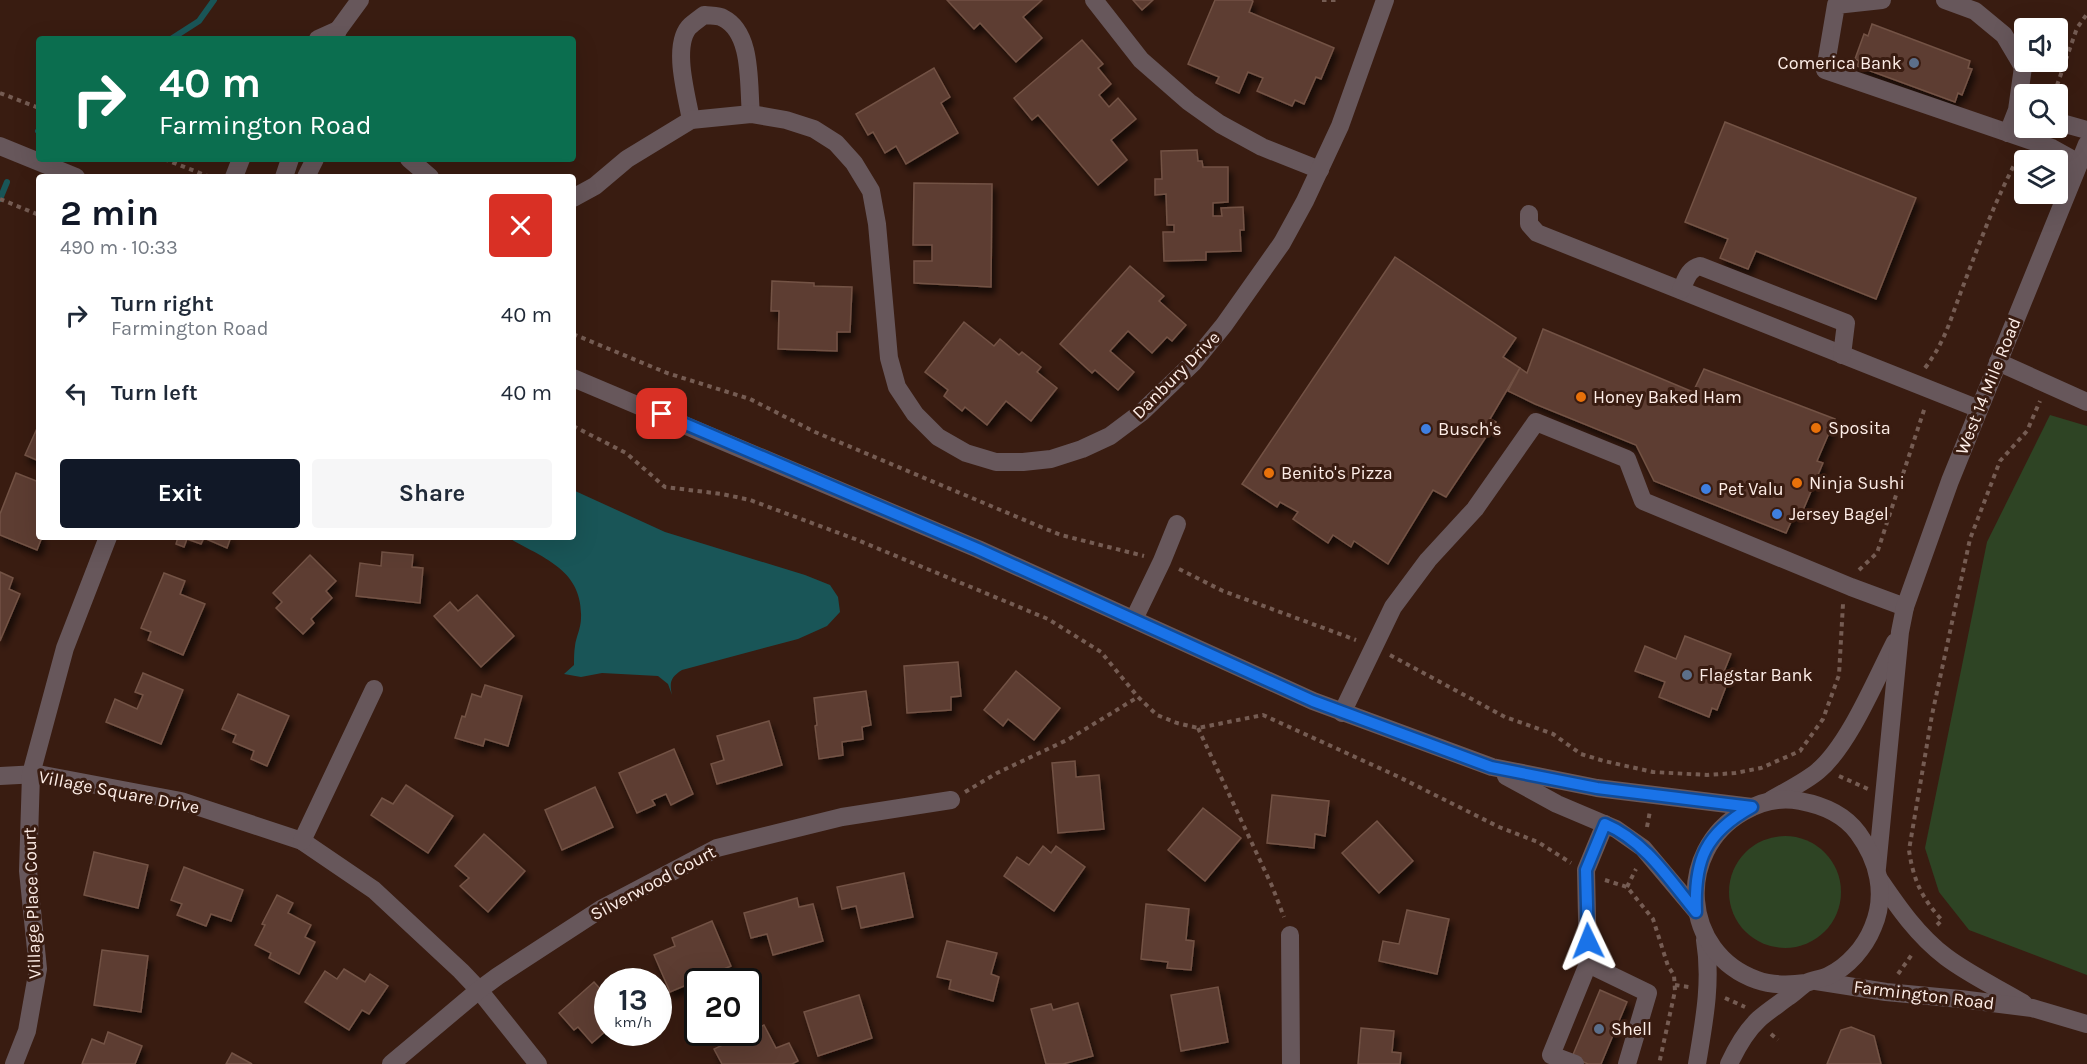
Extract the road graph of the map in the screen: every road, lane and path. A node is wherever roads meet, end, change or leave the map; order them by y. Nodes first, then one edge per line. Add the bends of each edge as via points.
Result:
1 (360, 0) edge
2 (1094, 0) edge
3 (1322, 0) edge
4 (1336, 0) edge
5 (1385, 0) edge
6 (1882, 0) edge
7 (1945, 0) edge
8 (1830, 2) edge
9 (2087, 14) edge
10 (337, 35) edge
11 (2022, 84) edge
12 (2057, 84) edge
13 (0, 93) edge
14 (36, 107) edge
15 (751, 114) junction
16 (691, 120) junction
17 (2014, 123) edge
18 (2068, 125) edge
19 (2087, 130) edge
20 (2008, 133) junction
21 (2087, 144) edge
22 (0, 146) edge
23 (36, 161) edge
24 (39, 162) edge
25 (172, 162) edge
26 (412, 162) edge
27 (2079, 163) junction
28 (1320, 170) junction
29 (69, 174) edge
30 (202, 174) edge
31 (426, 174) edge
32 (576, 196) edge
33 (0, 199) edge
34 (36, 214) edge
35 (1529, 214) dead end
36 (1681, 290) junction
37 (1775, 295) junction
38 (1765, 324) junction
39 (1842, 355) junction
40 (1998, 362) junction
41 (576, 379) edge
42 (2047, 384) junction
43 (2087, 402) edge
44 (1979, 409) junction
45 (576, 428) edge
46 (1177, 524) dead end
47 (107, 540) edge
48 (1905, 607) junction
49 (1134, 620) junction
50 (1900, 632) junction
51 (374, 689) dead end
52 (1138, 697) junction
53 (1342, 713) junction
54 (1198, 728) junction
55 (1800, 751) dead end
56 (1806, 758) dead end
57 (1491, 767) junction
58 (31, 774) junction
59 (0, 776) edge
60 (1839, 776) dead end
61 (1870, 790) dead end
62 (951, 800) joint
63 (1761, 804) junction
64 (1650, 808) dead end
65 (1605, 824) junction
66 (1647, 830) dead end
67 (302, 841) junction
68 (1639, 863) dead end
69 (1586, 870) junction
70 (1878, 873) junction
71 (1627, 887) junction
72 (1696, 912) junction
73 (1937, 926) dead end
74 (1703, 932) junction
75 (1290, 935) joint
76 (1917, 948) dead end
77 (1588, 964) junction
78 (1893, 981) dead end
79 (1811, 982) junction
80 (1675, 985) junction
81 (1686, 987) dead end
82 (479, 990) junction
83 (1722, 996) dead end
84 (1746, 1008) dead end
85 (2032, 1008) junction
86 (2087, 1024) edge
87 (1771, 1033) dead end
88 (1778, 1041) dead end
89 (14, 1064) edge
90 (391, 1064) edge
91 (538, 1064) edge
92 (1291, 1064) edge
93 (1575, 1064) edge
94 (1627, 1064) edge
95 (1659, 1064) edge
96 (1697, 1064) edge
97 (1729, 1064) edge

1 - 10 street
2 - 28 street via 1141,60 1189,102 1263,147
3 - 4 path
5 - 28 street, Danbury Drive
6 - 8 street
7 - 11 street via 1975,11 2004,35 2023,68
8 - 20 street via 1825,70
9 - 12 path via 2077,28
13 - 14 path
15 - 16 street, Danbury Drive
15 - 16 street via 745,46 737,28 721,17 704,15 688,28 681,44
15 - 28 street, Danbury Drive via 814,129 854,163 871,191 889,358 897,387 915,414 938,437 966,453 996,462 1051,459 1082,449 1110,436 1142,412 1193,363 1224,326 1282,243
16 - 32 street, Danbury Drive
17 - 20 street
18 - 19 street
20 - 27 street via 2052,148
21 - 27 street, West 14 Mile Road
22 - 23 street
24 - 29 street
25 - 30 path
26 - 31 street
27 - 40 street, West 14 Mile Road
33 - 34 path
35 - 36 street via 1529,224 1537,233
36 - 37 street via 1689,272 1700,266
36 - 38 street
37 - 38 street
37 - 39 street via 1846,323
38 - 39 street
39 - 44 street
40 - 42 street
40 - 44 street, West 14 Mile Road
41 - 49 street via 967,544
42 - 43 street
42 - 73 path via 2027,431 2000,461 1974,526 1934,705 1909,850 1918,890 1942,920
44 - 48 street, West 14 Mile Road
45 - 52 path via 626,453 665,487 750,500 1048,619 1101,652
46 - 49 street
47 - 58 street, Village Place Court via 64,648
48 - 50 street, West 14 Mile Road
48 - 53 street via 1643,501 1627,459 1536,422 1475,509 1428,560 1393,608
49 - 53 street
50 - 63 street, West 14 Mile Road via 1833,755 1818,771
50 - 70 street, West 14 Mile Road
51 - 67 street
52 - 54 path via 1157,715
52 - 62 path via 1069,739
53 - 57 street
54 - 69 path via 1263,715 1538,842
54 - 75 path via 1272,886
55 - 56 path
57 - 63 street via 1597,788
57 - 65 street via 1557,804
58 - 59 street, Village Square Drive
58 - 67 street, Village Square Drive via 181,801
58 - 89 street, Village Place Court via 28,871 38,969 27,1030
60 - 61 path
62 - 82 street, Silverwood Court via 843,817 717,848 601,909
63 - 70 street via 1793,800 1836,813 1868,846
63 - 72 street via 1731,819 1714,835 1700,862
64 - 66 path
65 - 69 street
65 - 72 street via 1643,848
67 - 82 street, Village Square Drive via 374,890
68 - 71 path
69 - 71 path
69 - 77 street
70 - 79 street via 1878,911 1866,941 1844,966
70 - 85 street, Farmington Road via 1902,913 1946,957
71 - 80 path via 1653,920
72 - 74 street
74 - 79 street via 1735,970 1758,981 1782,985
74 - 96 street via 1708,977
75 - 92 street
76 - 78 path
77 - 93 street via 1551,1055
77 - 94 street via 1648,993
79 - 85 street, Farmington Road
79 - 97 street via 1758,1020
80 - 81 path
80 - 95 path
82 - 90 street, Silverwood Court
82 - 91 street, Village Square Drive
83 - 84 path
85 - 86 street, Farmington Road
87 - 88 path

